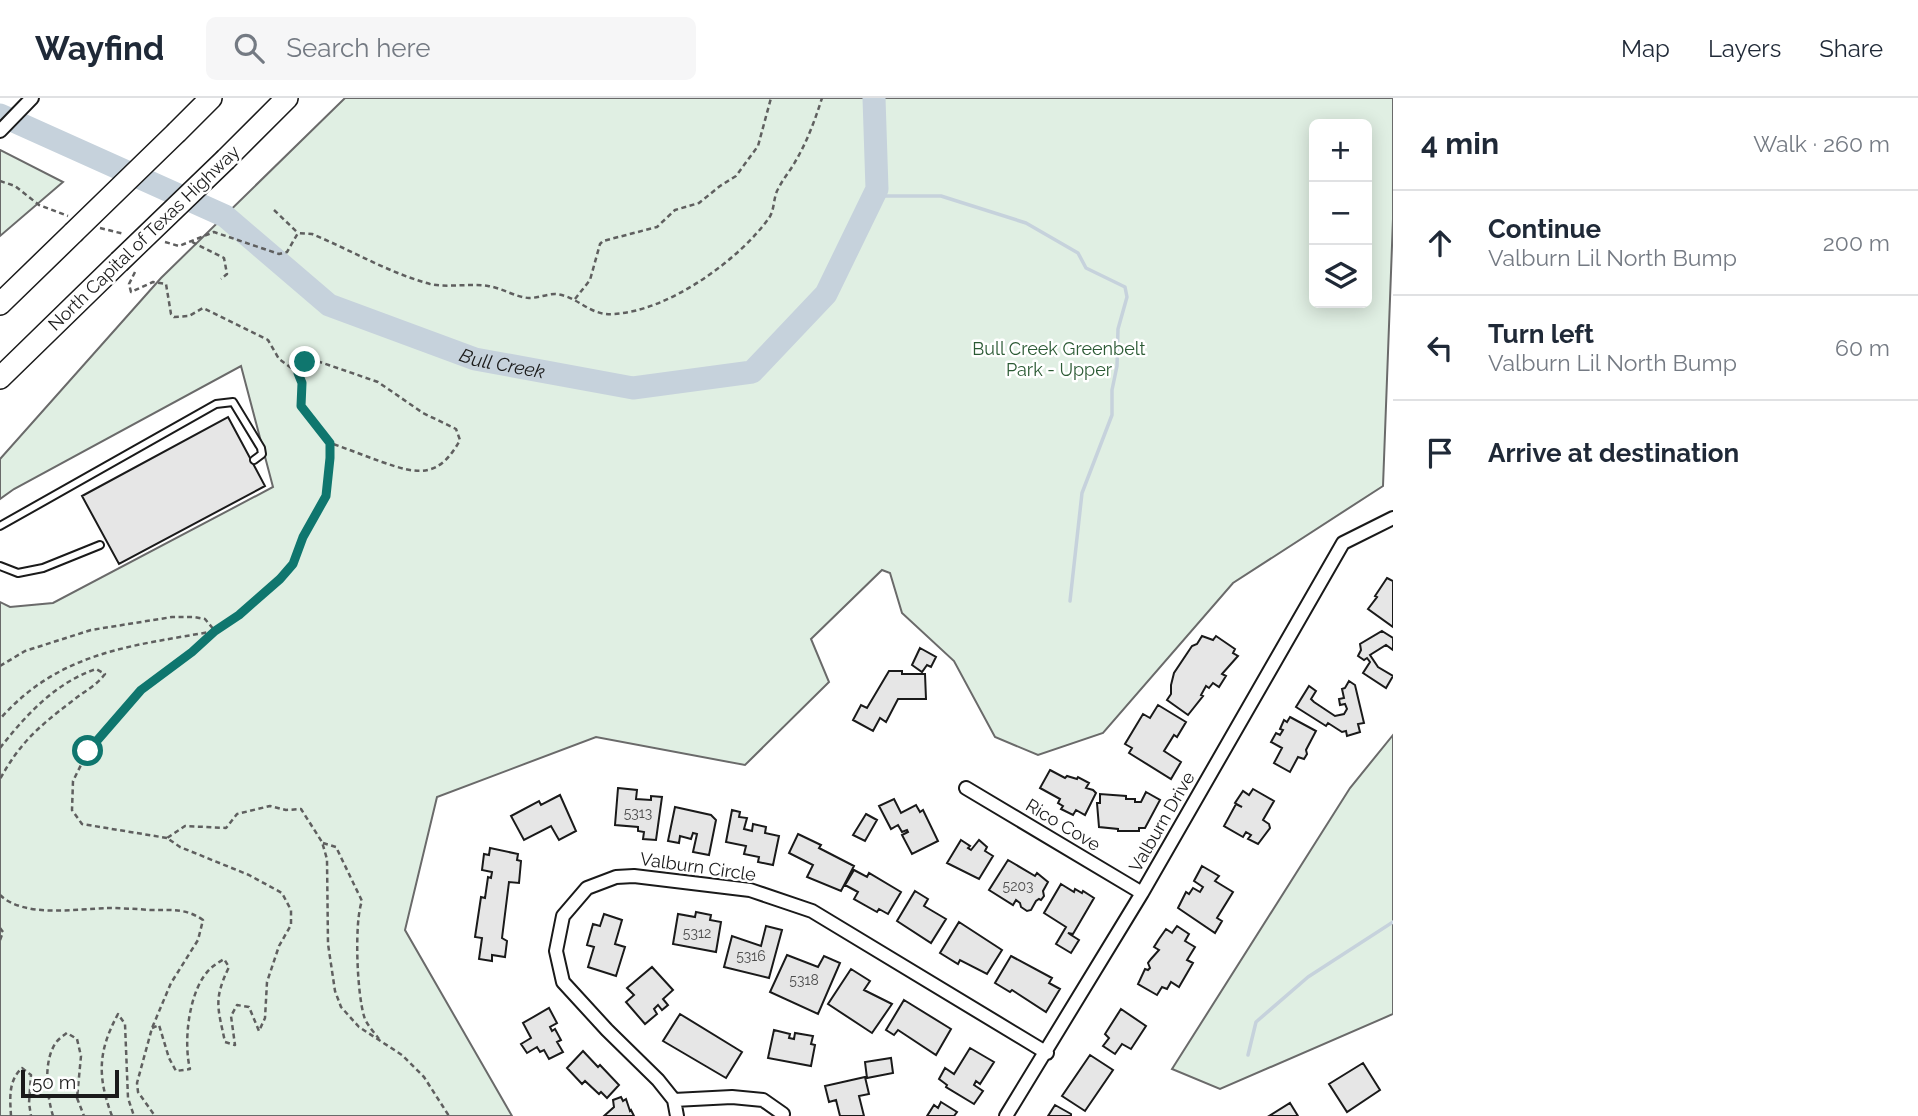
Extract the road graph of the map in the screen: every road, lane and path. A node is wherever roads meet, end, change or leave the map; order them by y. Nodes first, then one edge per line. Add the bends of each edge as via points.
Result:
1 (32, 98) edge
2 (211, 98) edge
3 (288, 98) edge
4 (771, 98) edge
5 (822, 98) edge
6 (0, 131) edge
7 (0, 181) edge
8 (274, 210) dead end
9 (78, 225) junction
10 (298, 233) junction
11 (132, 236) dead end
12 (156, 240) dead end
13 (189, 242) junction
14 (129, 265) junction
15 (221, 279) dead end
16 (575, 299) junction
17 (0, 304) edge
18 (298, 373) junction
19 (0, 377) edge
20 (330, 443) junction
21 (254, 460) dead end
22 (1393, 518) edge
23 (0, 526) edge
24 (100, 545) dead end
25 (0, 566) edge
26 (215, 631) junction
27 (0, 666) edge
28 (0, 719) edge
29 (0, 748) edge
30 (0, 779) edge
31 (966, 788) dead end
32 (167, 838) junction
33 (322, 842) junction
34 (1142, 893) junction
35 (0, 895) edge
36 (0, 928) edge
37 (0, 940) edge
38 (152, 1028) junction
39 (380, 1042) junction
40 (1046, 1053) junction
41 (674, 1100) junction
42 (783, 1114) dead end
43 (11, 1116) edge
44 (31, 1116) edge
45 (53, 1116) edge
46 (83, 1116) edge
47 (112, 1116) edge
48 (134, 1116) edge
49 (155, 1116) edge
50 (449, 1116) edge
51 (677, 1116) edge
52 (1006, 1116) edge

1 - 6 street
2 - 9 highway, bridge
3 - 14 highway, North Capital of Texas Highway, bridge
4 - 16 path via 758,146 736,176 699,203 675,210 657,227 603,241 590,280
5 - 16 path via 796,161 778,188 773,211 743,249 665,300 636,310 594,312
7 - 9 path
8 - 10 path
9 - 11 path
9 - 17 highway
10 - 13 path via 287,252 279,254 214,232
10 - 16 path via 324,239 433,284 489,286 526,298 553,294
12 - 13 path via 179,246
13 - 15 path via 224,258 227,274
14 - 18 path via 131,292 153,282 166,284 174,317 203,308 268,340 279,359
14 - 19 highway, North Capital of Texas Highway
18 - 20 path via 301,406
18 - 20 path via 305,362 317,360 378,382 456,429 460,440 441,465 411,472
20 - 26 path via 326,496 293,564 239,615
21 - 23 lane via 262,454 261,448 233,402 216,404
22 - 34 street, Valburn Drive via 1343,543
24 - 25 lane via 43,568 18,573
26 - 27 path via 205,619 194,617 91,630 25,651
26 - 28 path via 115,649 62,669 39,682
26 - 32 path via 141,690 88,751 73,781 72,810 82,824
29 - 30 path via 56,690 96,669 105,674 28,738
31 - 34 street, Rico Cove
32 - 33 path via 185,825 226,828 237,814 271,806 302,809
32 - 38 path via 282,893 291,910 291,925 267,982 265,1018 259,1031 249,1007 237,1005 231,1016 235,1045 225,1042 217,1004 229,967 224,959 208,970 194,998 186,1034 190,1069 176,1071 159,1025
33 - 39 path via 327,859 328,944 335,992 341,1007
33 - 39 path via 336,847 362,901 356,935 364,1017
34 - 40 street, Valburn Drive
35 - 38 path via 24,907 179,910 203,920 198,940 171,984
36 - 37 path
38 - 49 path via 137,1083 138,1093
39 - 50 path via 402,1055 424,1077
40 - 41 street, Valburn Circle via 812,911 750,890 616,877 587,888 563,916 556,951 563,982
40 - 52 street, Valburn Drive
41 - 42 street via 762,1100
41 - 51 street
43 - 44 path via 10,1093 14,1076 22,1068 31,1075
45 - 46 path via 48,1072 56,1041 67,1033 77,1039 81,1056 77,1098
47 - 48 path via 100,1068 106,1038 118,1013 125,1024 127,1087

